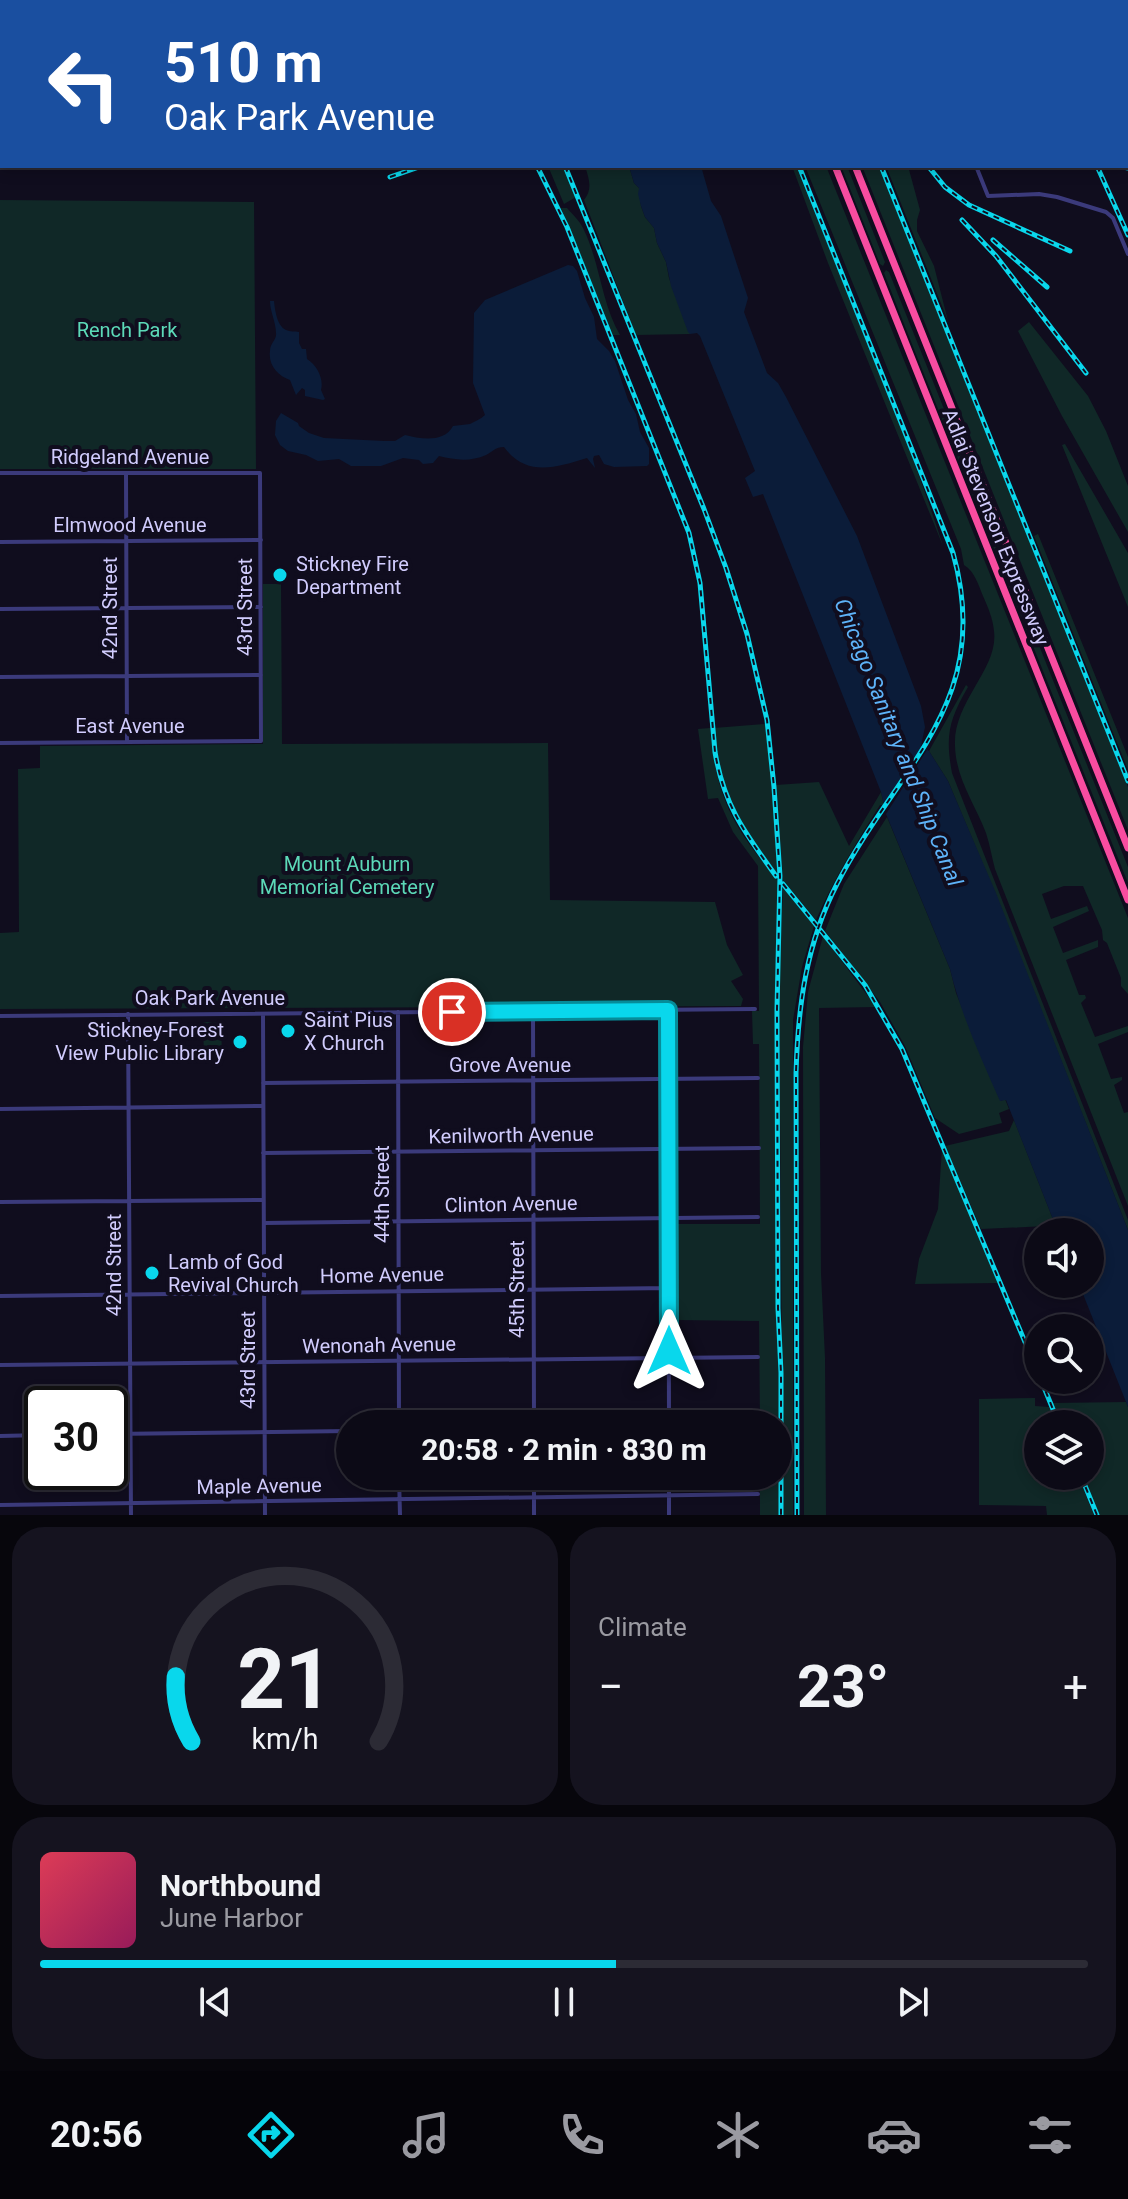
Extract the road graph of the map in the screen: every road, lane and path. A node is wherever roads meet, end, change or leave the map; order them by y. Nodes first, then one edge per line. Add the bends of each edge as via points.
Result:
1 (836, 168) edge
2 (856, 168) edge
3 (977, 168) edge
4 (1128, 254) edge
5 (0, 473) edge
6 (126, 473) junction
7 (260, 473) joint
8 (261, 540) junction
9 (126, 541) junction
10 (0, 542) edge
11 (261, 607) junction
12 (126, 608) junction
13 (0, 609) edge
14 (261, 675) junction
15 (127, 676) junction
16 (0, 677) edge
17 (261, 741) joint
18 (127, 742) junction
19 (0, 743) edge
20 (1128, 848) edge
21 (1128, 900) edge
22 (755, 1009) dead end
23 (668, 1010) junction
24 (533, 1011) junction
25 (398, 1012) junction
26 (128, 1014) junction
27 (263, 1014) junction
28 (0, 1016) edge
29 (758, 1078) dead end
30 (668, 1079) junction
31 (533, 1081) junction
32 (398, 1082) junction
33 (263, 1083) junction
34 (263, 1106) junction
35 (129, 1107) junction
36 (0, 1109) edge
37 (759, 1148) dead end
38 (668, 1149) junction
39 (533, 1150) junction
40 (398, 1152) junction
41 (263, 1153) junction
42 (263, 1200) junction
43 (129, 1201) junction
44 (0, 1202) edge
45 (758, 1217) dead end
46 (669, 1218) junction
47 (533, 1220) junction
48 (398, 1221) junction
49 (264, 1223) junction
50 (669, 1288) junction
51 (533, 1289) junction
52 (399, 1291) junction
53 (264, 1293) junction
54 (130, 1294) junction
55 (0, 1296) edge
56 (758, 1357) dead end
57 (669, 1358) junction
58 (534, 1359) junction
59 (399, 1361) junction
60 (264, 1362) junction
61 (130, 1364) junction
62 (0, 1365) edge
63 (399, 1410) edge
64 (534, 1410) edge
65 (669, 1410) edge
66 (336, 1431) edge
67 (264, 1432) junction
68 (130, 1434) junction
69 (24, 1435) edge
70 (0, 1436) edge
71 (400, 1490) edge
72 (534, 1490) edge
73 (669, 1490) edge
74 (758, 1494) dead end
75 (669, 1496) junction
76 (534, 1498) junction
77 (400, 1500) junction
78 (265, 1501) junction
79 (131, 1503) junction
80 (0, 1505) edge
81 (131, 1515) edge
82 (265, 1515) edge
83 (400, 1515) edge
84 (534, 1515) edge
85 (669, 1515) edge

1 - 21 highway, Adlai Stevenson Expressway
2 - 20 highway, Adlai Stevenson Expressway
3 - 4 street via 988,196 1039,194 1106,212
5 - 6 street, Ridgeland Avenue
6 - 7 street, Ridgeland Avenue
6 - 9 street, 42nd Street
7 - 8 street, 43rd Street
8 - 9 street, Elmwood Avenue
8 - 11 street, 43rd Street
9 - 10 street, Elmwood Avenue
9 - 12 street, 42nd Street
11 - 12 street
11 - 14 street, 43rd Street
12 - 13 street
12 - 15 street, 42nd Street
14 - 15 street
14 - 17 street, 43rd Street
15 - 16 street
15 - 18 street, 42nd Street
17 - 18 street, East Avenue
18 - 19 street, East Avenue
22 - 23 street, Oak Park Avenue
23 - 24 street, Oak Park Avenue
23 - 30 street
24 - 25 street, Oak Park Avenue
24 - 31 street, 45th Street
25 - 27 street, Oak Park Avenue
25 - 32 street, 44th Street
26 - 27 street, Oak Park Avenue
26 - 28 street, Oak Park Avenue
26 - 35 street, 42nd Street
27 - 33 street, 43rd Street
29 - 30 street, Grove Avenue
30 - 31 street, Grove Avenue
30 - 38 street
31 - 32 street, Grove Avenue
31 - 39 street, 45th Street
32 - 33 street, Grove Avenue
32 - 40 street, 44th Street
33 - 34 street, 43rd Street
34 - 35 street
34 - 41 street, 43rd Street
35 - 36 street
35 - 43 street, 42nd Street
37 - 38 street, Kenilworth Avenue
38 - 39 street, Kenilworth Avenue
38 - 46 street
39 - 40 street, Kenilworth Avenue
39 - 47 street, 45th Street
40 - 41 street, Kenilworth Avenue
40 - 48 street, 44th Street
41 - 42 street, 43rd Street
42 - 43 street
42 - 49 street, 43rd Street
43 - 44 street
43 - 54 street, 42nd Street
45 - 46 street, Clinton Avenue
46 - 47 street, Clinton Avenue
46 - 50 street
47 - 48 street, Clinton Avenue
47 - 51 street, 45th Street
48 - 49 street, Clinton Avenue
48 - 52 street, 44th Street
49 - 53 street, 43rd Street
50 - 51 street, Home Avenue
50 - 57 street
51 - 52 street, Home Avenue
51 - 58 street, 45th Street
52 - 53 street, Home Avenue
52 - 59 street, 44th Street
53 - 54 street, Home Avenue
53 - 60 street, 43rd Street
54 - 55 street, Home Avenue
54 - 61 street, 42nd Street
56 - 57 street, Wenonah Avenue
57 - 58 street, Wenonah Avenue
57 - 65 street
58 - 59 street, Wenonah Avenue
58 - 64 street, 45th Street
59 - 60 street, Wenonah Avenue
59 - 63 street, 44th Street
60 - 61 street, Wenonah Avenue
60 - 67 street, 43rd Street
61 - 62 street, Wenonah Avenue
61 - 68 street, 42nd Street
66 - 67 street
67 - 68 street
67 - 78 street, 43rd Street
68 - 79 street, 42nd Street
69 - 70 street
71 - 77 street
72 - 76 street
73 - 75 street
74 - 75 street, Maple Avenue
75 - 76 street, Maple Avenue
75 - 85 street
76 - 77 street, Maple Avenue
76 - 84 street
77 - 78 street, Maple Avenue
77 - 83 street
78 - 79 street, Maple Avenue
78 - 82 street, 43rd Street
79 - 80 street, Maple Avenue
79 - 81 street, 42nd Street

